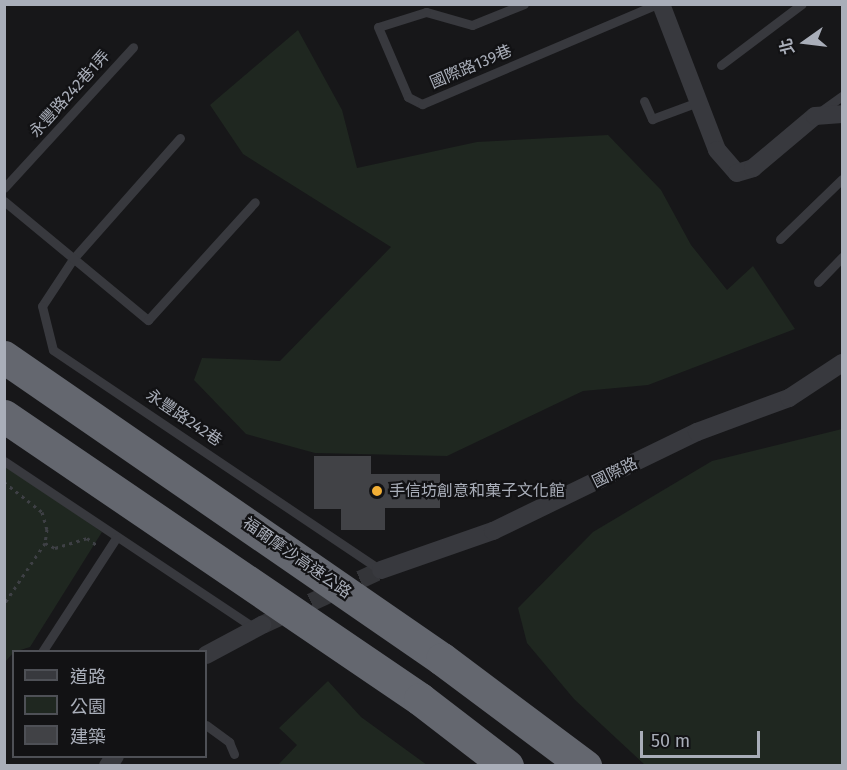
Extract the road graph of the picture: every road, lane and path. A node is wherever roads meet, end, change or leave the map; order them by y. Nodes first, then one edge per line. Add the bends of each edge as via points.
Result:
1 (524, 4) edge
2 (660, 4) edge
3 (802, 4) edge
4 (133, 47) dead end
5 (722, 65) dead end
6 (843, 96) edge
7 (644, 101) dead end
8 (698, 102) junction
9 (843, 114) edge
10 (815, 116) junction
11 (180, 138) dead end
12 (843, 179) edge
13 (4, 188) edge
14 (4, 201) edge
15 (255, 202) dead end
16 (780, 239) dead end
17 (843, 257) edge
18 (73, 260) junction
19 (818, 282) dead end
20 (4, 357) edge
21 (843, 363) edge
22 (4, 416) edge
23 (4, 461) edge
24 (4, 482) edge
25 (116, 538) junction
26 (45, 543) junction
27 (106, 553) junction
28 (381, 570) joint
29 (4, 604) edge
30 (258, 626) joint
31 (43, 650) edge
32 (207, 654) edge
33 (207, 726) edge
34 (234, 754) dead end
35 (507, 765) edge
36 (585, 765) edge

1 - 2 lane, 國際路139巷 via 472,25 426,12 378,27 408,97 422,104
2 - 8 street
3 - 5 lane
4 - 13 lane, 永豐路242巷1弄
6 - 10 lane
7 - 8 lane via 652,119
8 - 10 street via 717,150 737,173 753,168
9 - 10 street
11 - 18 lane, 永豐路242巷
12 - 16 lane
14 - 18 lane
15 - 18 lane via 148,320
17 - 19 lane
18 - 28 lane, 永豐路242巷 via 42,306 53,350
20 - 36 highway, 福爾摩沙高速公路 via 442,659
21 - 28 street, 國際路 via 789,398 697,432 493,531
22 - 35 highway via 420,699
23 - 25 lane
24 - 26 path via 42,512
25 - 27 lane
25 - 30 lane
26 - 27 path via 55,548 87,538
26 - 29 path
27 - 31 lane
30 - 32 street
33 - 34 lane via 229,742

